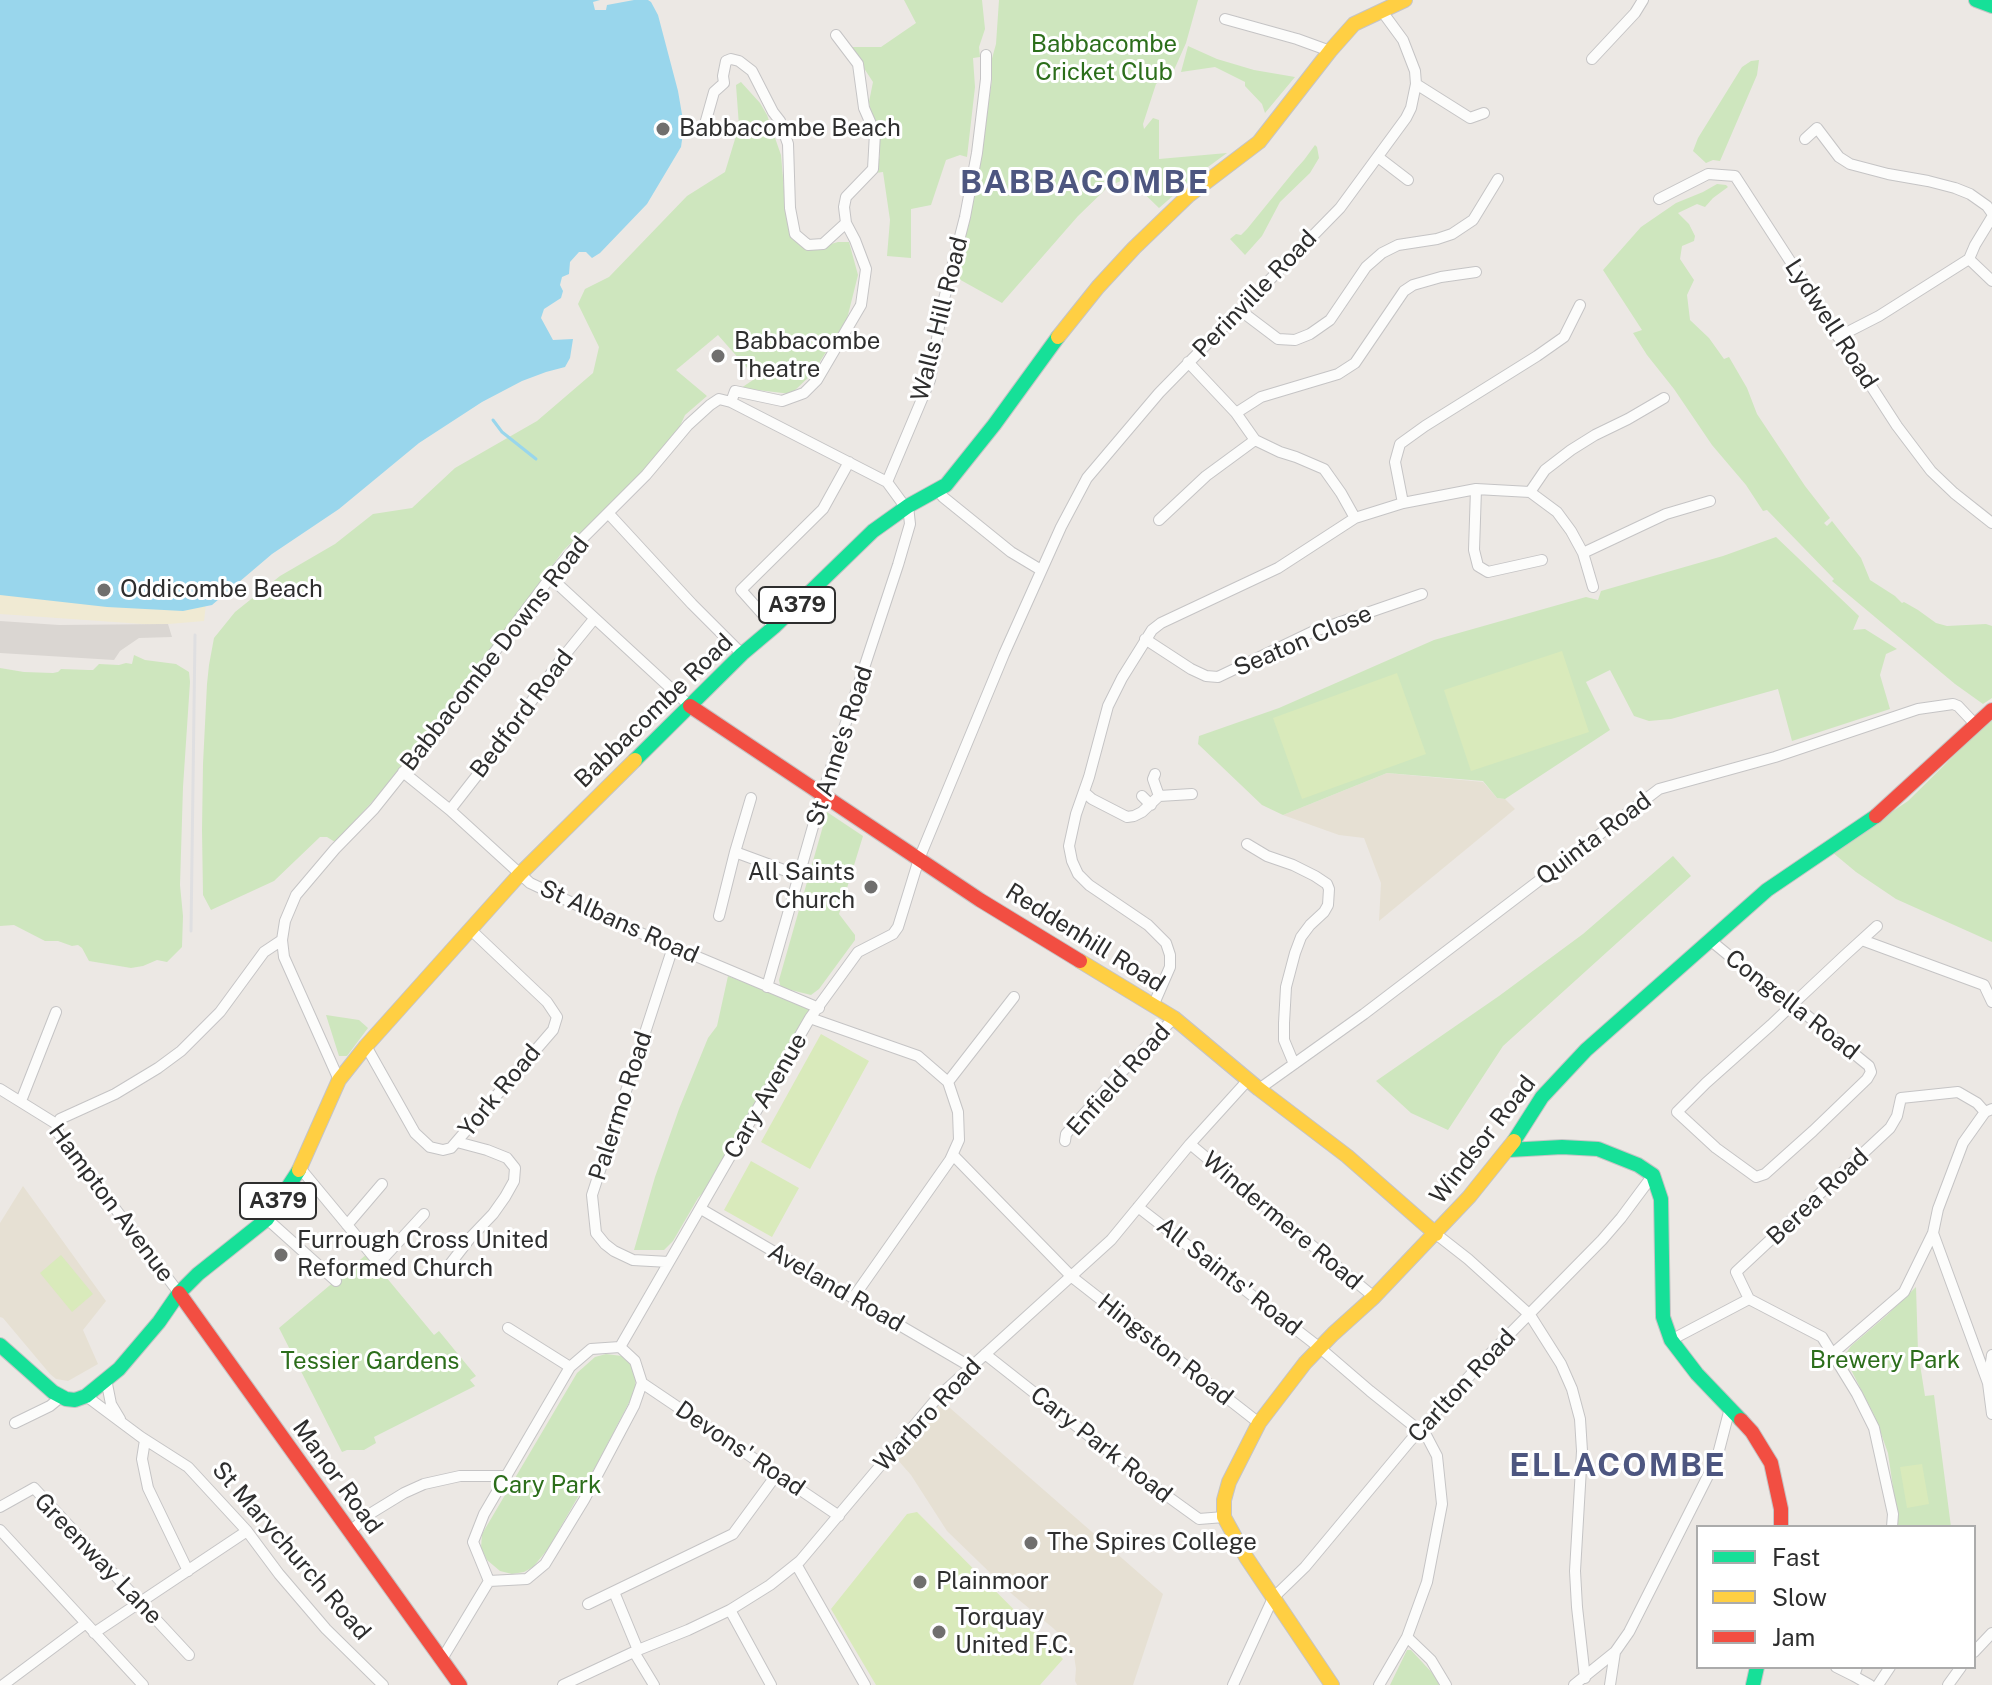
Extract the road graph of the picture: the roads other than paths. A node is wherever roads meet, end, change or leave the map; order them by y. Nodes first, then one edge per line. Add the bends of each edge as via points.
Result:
1 (1405, 0) edge
2 (1643, 0) edge
3 (1976, 0) edge
4 (1992, 6) edge
5 (1381, 10) junction
6 (1225, 19) dead end
7 (836, 35) dead end
8 (1330, 51) junction
9 (986, 55) dead end
10 (1592, 59) dead end
11 (1416, 84) junction
12 (1484, 113) dead end
13 (705, 124) dead end
14 (1805, 139) dead end
15 (1378, 157) junction
16 (1498, 179) dead end
17 (1408, 180) dead end
18 (1659, 199) dead end
19 (1992, 215) edge
20 (846, 223) junction
21 (1969, 259) junction
22 (1476, 272) dead end
23 (1992, 281) edge
24 (1580, 305) dead end
25 (1241, 311) junction
26 (1838, 337) junction
27 (1188, 362) junction
28 (1664, 398) dead end
29 (731, 402) junction
30 (1236, 413) junction
31 (1255, 440) junction
32 (849, 462) junction
33 (887, 482) junction
34 (1476, 489) junction
35 (937, 490) junction
36 (1530, 492) junction
37 (1710, 501) dead end
38 (1403, 503) junction
39 (907, 507) junction
40 (609, 514) junction
41 (1355, 518) junction
42 (1159, 520) dead end
43 (1992, 523) edge
44 (1583, 553) junction
45 (1542, 560) dead end
46 (1041, 570) junction
47 (550, 577) junction
48 (1593, 587) dead end
49 (1422, 594) dead end
50 (594, 619) junction
51 (774, 627) junction
52 (1145, 639) junction
53 (742, 654) junction
54 (690, 706) junction
55 (1992, 710) edge
56 (1975, 724) junction
57 (403, 772) junction
58 (1155, 774) dead end
59 (1084, 792) junction
60 (1192, 794) dead end
61 (822, 795) junction
62 (1142, 796) dead end
63 (1159, 796) junction
64 (751, 798) dead end
65 (1151, 805) junction
66 (450, 810) junction
67 (1247, 844) dead end
68 (735, 852) junction
69 (919, 859) junction
70 (520, 874) junction
71 (800, 876) junction
72 (719, 916) dead end
73 (1877, 926) dead end
74 (471, 930) junction
75 (282, 940) junction
76 (1710, 940) junction
77 (1862, 940) junction
78 (673, 947) junction
79 (767, 987) junction
80 (1014, 997) dead end
81 (1992, 1002) edge
82 (1793, 1004) junction
83 (1153, 1006) junction
84 (819, 1008) junction
85 (56, 1012) dead end
86 (810, 1018) junction
87 (1174, 1018) junction
88 (366, 1046) junction
89 (1294, 1064) junction
90 (339, 1080) junction
91 (948, 1082) junction
92 (1253, 1084) junction
93 (0, 1089) edge
94 (21, 1101) junction
95 (1988, 1110) edge
96 (58, 1125) junction
97 (1065, 1141) dead end
98 (457, 1142) junction
99 (1190, 1144) junction
100 (1509, 1150) junction
101 (953, 1155) junction
102 (300, 1168) junction
103 (1653, 1175) junction
104 (382, 1184) dead end
105 (1138, 1207) junction
106 (701, 1209) junction
107 (424, 1214) dead end
108 (267, 1219) junction
109 (347, 1225) junction
110 (1933, 1233) junction
111 (1436, 1234) junction
112 (669, 1262) junction
113 (447, 1268) dead end
114 (1072, 1277) junction
115 (336, 1281) dead end
116 (179, 1293) junction
117 (1374, 1297) junction
118 (853, 1298) junction
119 (1749, 1299) junction
120 (1530, 1315) junction
121 (508, 1328) dead end
122 (1671, 1340) junction
123 (0, 1345) edge
124 (620, 1347) junction
125 (1320, 1348) junction
126 (985, 1354) junction
127 (1832, 1354) junction
128 (1992, 1355) edge
129 (570, 1367) junction
130 (971, 1367) junction
131 (106, 1379) junction
132 (642, 1383) junction
133 (1988, 1383) junction
134 (86, 1396) junction
135 (61, 1397) junction
136 (1730, 1408) junction
137 (1992, 1414) edge
138 (15, 1423) dead end
139 (1259, 1423) junction
140 (123, 1424) junction
141 (1420, 1431) junction
142 (145, 1440) junction
143 (777, 1474) junction
144 (507, 1476) junction
145 (0, 1507) edge
146 (839, 1516) junction
147 (1224, 1517) junction
148 (1781, 1525) edge
149 (1892, 1525) edge
150 (0, 1530) edge
151 (247, 1531) junction
152 (349, 1532) junction
153 (796, 1564) junction
154 (188, 1571) junction
155 (489, 1581) junction
156 (614, 1592) junction
157 (1273, 1598) junction
158 (140, 1603) junction
159 (588, 1604) dead end
160 (730, 1610) junction
161 (86, 1623) junction
162 (94, 1633) junction
163 (1992, 1633) edge
164 (1407, 1637) junction
165 (1976, 1650) edge
166 (636, 1651) junction
167 (1615, 1652) junction
168 (189, 1655) dead end
169 (442, 1659) junction
170 (1856, 1671) edge
171 (1585, 1678) junction
172 (3, 1685) edge
173 (143, 1685) edge
174 (383, 1685) edge
175 (460, 1685) edge
176 (563, 1685) edge
177 (654, 1685) edge
178 (771, 1685) edge
179 (865, 1685) edge
180 (1233, 1685) edge
181 (1332, 1685) edge
182 (1379, 1685) edge
183 (1446, 1685) edge
184 (1574, 1685) edge
185 (1610, 1685) edge
186 (1870, 1685) edge

1 - 5 street, Babbacombe Road / A379
2 - 10 street
3 - 4 street
5 - 8 street, Babbacombe Road / A379 via 1354,24
5 - 11 street via 1403,40
6 - 8 street
7 - 20 street via 858,64 864,108 875,133 873,169 846,197
8 - 35 street, Babbacombe Road / A379 via 1259,142 1188,196 1098,287 994,425
9 - 33 street, Walls Hill Road via 977,153 930,380
11 - 12 street via 1470,118
11 - 15 street, Perinville Road via 1406,118
13 - 20 street via 714,92 724,83 726,61 739,61 752,71 788,144 795,234 808,245 823,244
14 - 19 street via 1817,128 1850,164 1955,188
15 - 17 street
15 - 25 street, Perinville Road via 1340,208
16 - 25 street via 1473,220 1452,234 1382,253 1366,267 1330,320 1310,334 1278,339
18 - 26 street, Lydwell Road via 1708,174 1735,176
19 - 21 street
20 - 29 street via 866,269 861,305 817,380 804,393 782,401 735,391
21 - 23 street
21 - 26 street
22 - 30 street via 1413,285 1355,363 1338,374 1261,397
24 - 38 street via 1564,337 1400,444 1395,462
25 - 27 street, Perinville Road
26 - 43 street, Lydwell Road via 1931,471
27 - 30 street
27 - 46 street, Perinville Road via 1087,478
28 - 36 street via 1571,450 1545,470
29 - 32 street
29 - 40 street, Babbacombe Downs Road via 719,399 688,425
30 - 31 street
31 - 41 street via 1324,469
31 - 42 street
32 - 33 street
32 - 51 street via 823,509 741,590
33 - 39 street
34 - 36 street
34 - 38 street
34 - 45 street via 1478,566 1488,572
35 - 39 street, Babbacombe Road / A379
35 - 46 street via 1011,552
36 - 44 street via 1557,512
37 - 44 street via 1666,514
38 - 41 street
39 - 51 street, Babbacombe Road / A379 via 873,531
39 - 61 street, St Anne's Road via 910,524 898,565
40 - 47 street, Babbacombe Downs Road
40 - 53 street
41 - 52 street via 1278,568 1161,623
44 - 48 street
46 - 69 street, Perinville Road
47 - 50 street
47 - 57 street, Babbacombe Downs Road
49 - 52 street, Seaton Close via 1312,632 1218,677 1191,669
50 - 54 street
50 - 66 street, Bedford Road
51 - 53 street, Babbacombe Road / A379
52 - 59 street via 1108,706
53 - 54 street, Babbacombe Road / A379
54 - 61 street, Reddenhill Road
54 - 70 street, Babbacombe Road / A379
55 - 56 street, Windsor Road
56 - 76 street, Windsor Road via 1870,821 1767,890
56 - 89 street, Quinta Road via 1953,704 1918,709 1659,789
57 - 66 street, St Albans Road
57 - 75 street, Babbacombe Downs Road via 296,895
58 - 63 street
59 - 65 street via 1127,817
59 - 83 street via 1069,846 1072,861 1089,885 1166,943 1170,967
60 - 63 street
61 - 69 street, Reddenhill Road
61 - 71 street, St Anne's Road
62 - 65 street
63 - 65 street
64 - 68 street
66 - 70 street, St Albans Road
67 - 89 street via 1315,876 1329,889 1324,912 1301,937 1286,987 1284,1040
68 - 71 street
68 - 72 street
69 - 83 street, Reddenhill Road
69 - 84 street, Cary Avenue via 898,927 858,952
70 - 74 street, Babbacombe Road / A379
70 - 78 street, St Albans Road
71 - 79 street, St Anne's Road
73 - 77 street
74 - 88 street, Babbacombe Road / A379
74 - 98 street, York Road via 557,1017 553,1030
75 - 90 street via 284,957
75 - 96 street via 264,952 220,1012 181,1051 115,1094 60,1119
76 - 82 street, Congella Road
76 - 100 street, Windsor Road via 1586,1050 1542,1097
77 - 81 street via 1984,985
77 - 82 street
78 - 79 street, St Albans Road
78 - 112 street, Palermo Road via 592,1195 594,1227 605,1244 633,1260
79 - 84 street, St Albans Road
80 - 91 street
82 - 82 street, Congella Road via 1871,1072 1824,1121 1756,1177 1677,1112
83 - 87 street, Reddenhill Road
84 - 86 street, Cary Avenue
85 - 94 street
86 - 91 street via 918,1056
86 - 106 street, Cary Avenue
87 - 92 street, Reddenhill Road
87 - 97 street, Enfield Road
88 - 90 street, Babbacombe Road / A379
88 - 98 street, York Road via 415,1133 430,1147 443,1150
89 - 92 street, Quinta Road
90 - 102 street, Babbacombe Road / A379
91 - 101 street via 959,1126
92 - 99 street, Warbro Road
92 - 111 street, Reddenhill Road
93 - 94 street, Hampton Avenue
94 - 96 street, Hampton Avenue
95 - 110 street via 1963,1143
95 - 119 street, Berea Road via 1958,1092 1901,1098 1890,1128 1736,1272
96 - 116 street, Hampton Avenue via 58,1133
98 - 113 street via 507,1158 515,1168 514,1181
99 - 105 street, Warbro Road
99 - 117 street, Windermere Road
100 - 103 street via 1598,1149
100 - 111 street, Windsor Road
101 - 114 street, Hingston Road
101 - 118 street
102 - 108 street, Babbacombe Road / A379
102 - 109 street
103 - 120 street, Carlton Road via 1602,1240
103 - 122 street via 1661,1199 1663,1317
104 - 109 street
105 - 114 street, Warbro Road
105 - 125 street, All Saints' Road
106 - 112 street, Cary Avenue
106 - 118 street, Aveland Road
107 - 109 street via 380,1266
108 - 115 street
108 - 116 street, Babbacombe Road / A379
110 - 127 street via 1904,1292
110 - 133 street
111 - 117 street, Windsor Road
111 - 120 street
112 - 124 street, Cary Avenue
114 - 126 street, Warbro Road
114 - 139 street, Hingston Road
116 - 131 street, A379
116 - 152 street, Manor Road
117 - 125 street, Windsor Road
118 - 130 street, Aveland Road
119 - 122 street
119 - 127 street via 1822,1337
120 - 141 street, Carlton Road
120 - 171 street via 1561,1364 1580,1419 1575,1571
121 - 129 street
122 - 136 street
123 - 135 street
124 - 129 street via 591,1349
124 - 132 street via 635,1361
125 - 139 street, Windsor Road
125 - 141 street, All Saints' Road
126 - 130 street, Warbro Road
126 - 147 street, Cary Park Road via 1199,1519
127 - 149 street via 1874,1428
128 - 133 street
129 - 144 street
130 - 146 street, Warbro Road via 938,1397
131 - 134 street, A379
131 - 140 street via 111,1404
132 - 143 street, Devons' Road
132 - 155 street via 545,1564 527,1579
133 - 137 street
134 - 135 street
134 - 140 street, St Marychurch Road
135 - 138 street
136 - 148 street via 1771,1463
136 - 167 street via 1717,1458
139 - 147 street, Windsor Road via 1229,1482
140 - 142 street, St Marychurch Road
141 - 157 street, Carlton Road
141 - 164 street via 1437,1456 1442,1504 1427,1582
142 - 151 street, St Marychurch Road via 188,1467
142 - 154 street via 142,1459 148,1488
143 - 146 street, Devons' Road
143 - 156 street via 733,1534
144 - 152 street via 460,1476 424,1484
144 - 155 street via 473,1542
145 - 158 street, Greenway Lane via 34,1488
146 - 153 street, Warbro Road
147 - 157 street
150 - 161 street
151 - 154 street
151 - 174 street, St Marychurch Road via 326,1629
152 - 169 street, Manor Road
153 - 160 street, Warbro Road
153 - 179 street
154 - 158 street
155 - 169 street
156 - 159 street
156 - 166 street
157 - 180 street, Carlton Road
157 - 181 street
158 - 162 street
158 - 168 street, Greenway Lane
160 - 166 street, Warbro Road
160 - 178 street
161 - 162 street
161 - 172 street
162 - 173 street
163 - 165 street
164 - 182 street
164 - 183 street via 1431,1660
166 - 176 street, Warbro Road
166 - 177 street
167 - 171 street
167 - 185 street
169 - 175 street, Manor Road
170 - 186 street
171 - 184 street

